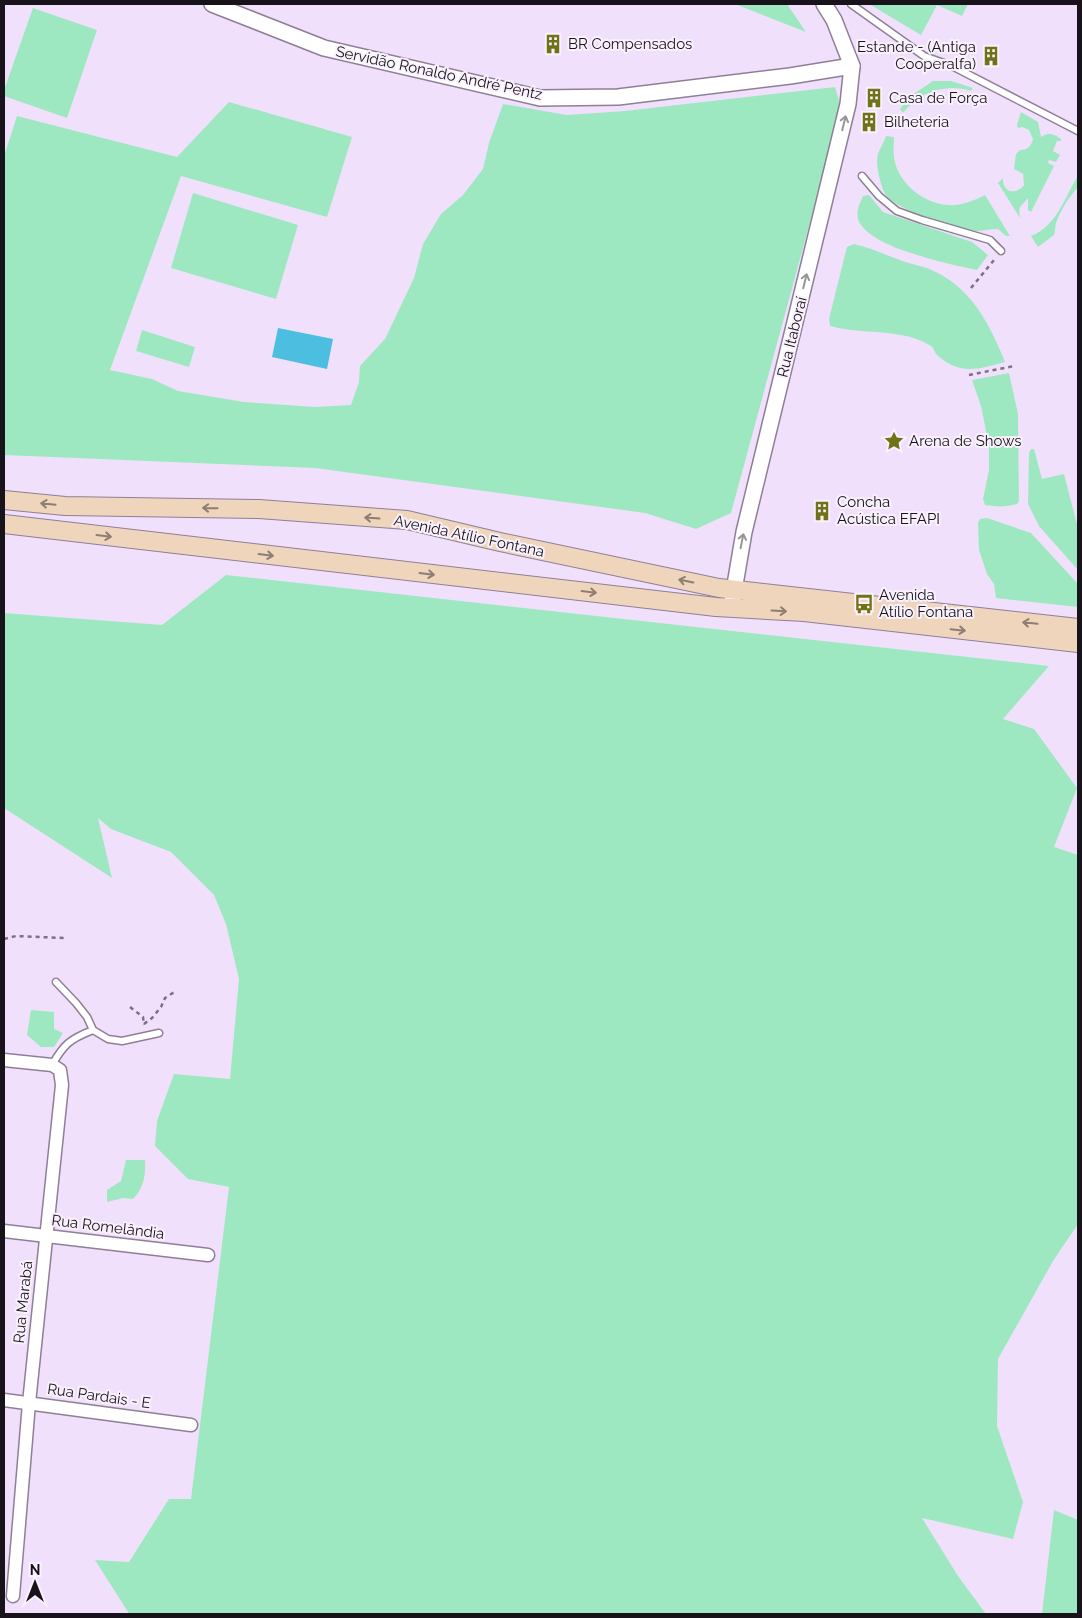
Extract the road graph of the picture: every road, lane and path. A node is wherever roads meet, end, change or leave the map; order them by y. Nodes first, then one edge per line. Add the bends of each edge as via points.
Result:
1 (212, 4) edge
2 (824, 4) edge
3 (851, 4) edge
4 (852, 66) junction
5 (1078, 132) edge
6 (862, 176) dead end
7 (1001, 251) joint
8 (972, 288) dead end
9 (1014, 366) dead end
10 (969, 375) dead end
11 (4, 500) edge
12 (4, 524) edge
13 (734, 589) junction
14 (731, 608) junction
15 (1078, 628) edge
16 (1078, 643) edge
17 (64, 938) dead end
18 (4, 939) edge
19 (56, 982) dead end
20 (176, 991) dead end
21 (130, 1007) dead end
22 (144, 1024) junction
23 (93, 1030) junction
24 (159, 1032) dead end
25 (144, 1036) junction
26 (4, 1060) edge
27 (56, 1068) junction
28 (4, 1231) edge
29 (46, 1236) junction
30 (208, 1255) dead end
31 (4, 1400) edge
32 (29, 1403) junction
33 (191, 1424) dead end
34 (13, 1596) dead end

1 - 4 street, Servidão Ronaldo André Pentz via 324,48 540,98 618,97
2 - 4 street via 834,20
3 - 5 lane via 924,56 952,66
13 -> 4 street, Rua Itaboraí via 744,532 848,104
6 - 7 lane via 897,211 990,240
7 - 8 path
9 - 10 path
13 -> 11 main road, Avenida Atílio Fontana via 407,520 259,509 65,506
12 -> 14 main road
13 - 14 street, Rua Itaboraí
15 -> 13 main road, Avenida Atílio Fontana
14 -> 16 main road via 804,612
17 - 18 path via 16,936
19 - 23 lane via 87,1017
20 - 22 path via 165,998 157,1013
21 - 22 path via 143,1017
22 - 25 path
23 - 25 lane via 108,1039 122,1041
23 - 27 lane via 74,1037 61,1050
24 - 25 lane
26 - 27 street
27 - 29 street, Rua Marabá via 62,1085
28 - 29 street, Rua Romelândia
29 - 30 street, Rua Romelândia
29 - 32 street, Rua Marabá
31 - 32 street, Rua Pardais - E
32 - 33 street, Rua Pardais - E
32 - 34 street, Rua Marabá

